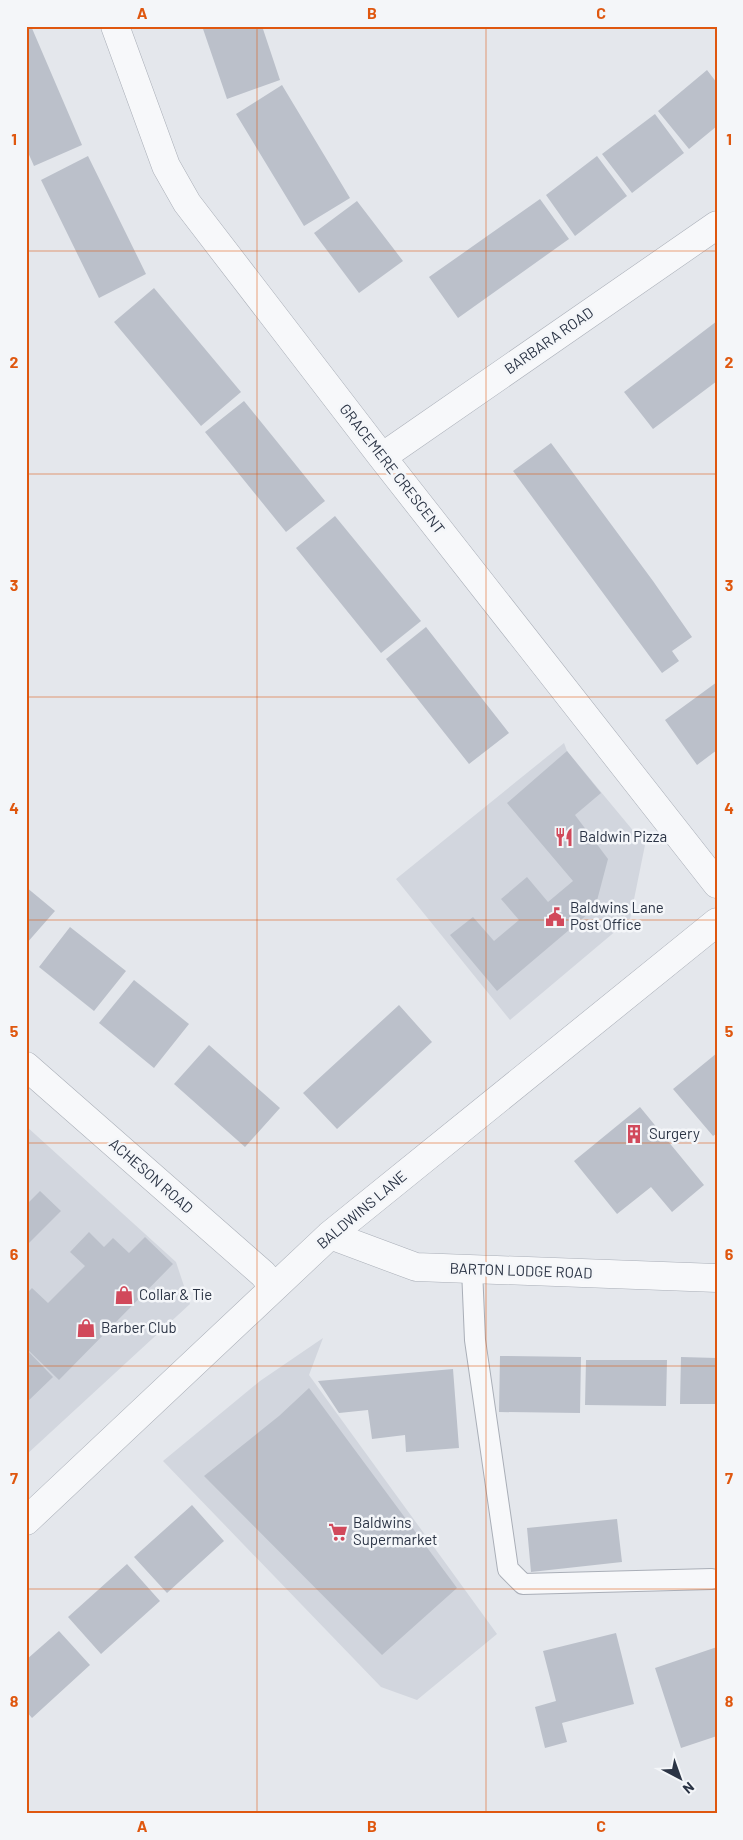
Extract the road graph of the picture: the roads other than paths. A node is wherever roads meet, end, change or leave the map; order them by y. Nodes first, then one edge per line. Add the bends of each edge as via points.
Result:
1 (115, 26) edge
2 (717, 225) edge
3 (382, 457) junction
4 (717, 884) edge
5 (717, 922) edge
6 (26, 1066) edge
7 (330, 1236) junction
8 (472, 1269) junction
9 (717, 1278) edge
10 (274, 1287) junction
11 (26, 1521) edge
12 (712, 1580) dead end

1 - 3 street, GRACEMERE CRESCENT via 166,166 188,202
2 - 3 street, BARBARA ROAD
3 - 4 street, GRACEMERE CRESCENT
5 - 7 street, BALDWINS LANE
6 - 10 street, ACHESON ROAD
7 - 8 street, BARTON LODGE ROAD via 416,1267
7 - 10 street, BALDWINS LANE
8 - 9 street, BARTON LODGE ROAD
8 - 12 lane via 475,1340 508,1569 523,1584
10 - 11 street, BALDWINS LANE

